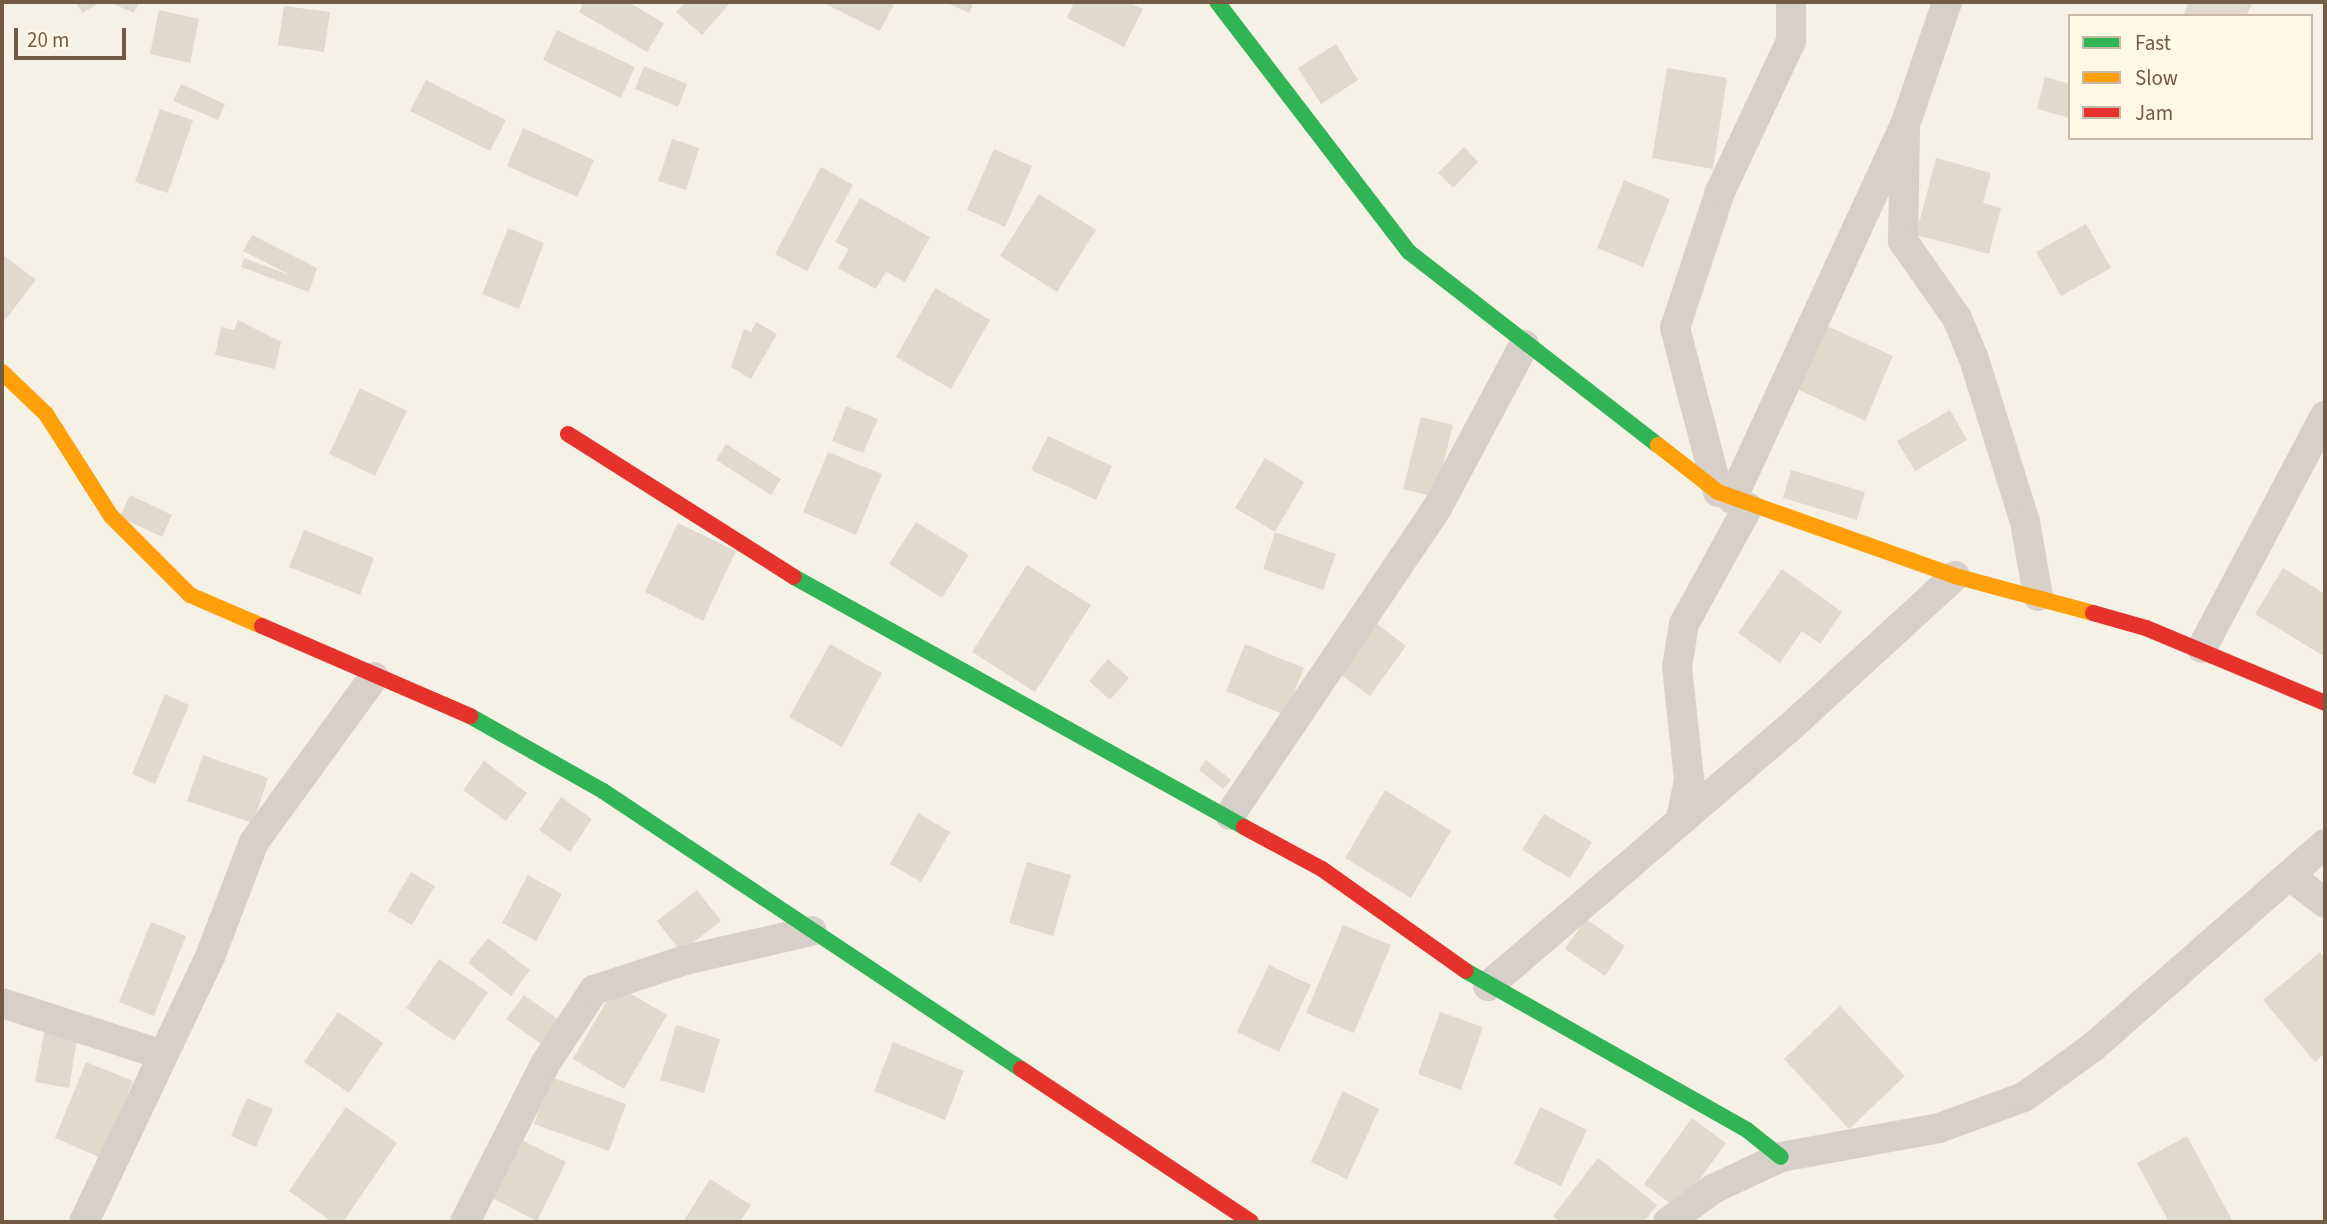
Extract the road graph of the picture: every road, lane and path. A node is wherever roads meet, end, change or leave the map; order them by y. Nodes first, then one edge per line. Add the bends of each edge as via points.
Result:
1 (1217, 2) edge
2 (1791, 2) edge
3 (1947, 2) edge
4 (1905, 125) junction
5 (1524, 345) junction
6 (2, 372) edge
7 (2325, 416) edge
8 (568, 434) dead end
9 (1733, 500) junction
10 (1955, 576) junction
11 (2038, 596) junction
12 (2202, 648) junction
13 (374, 677) junction
14 (2325, 703) edge
15 (1230, 815) junction
16 (1681, 818) junction
17 (2325, 845) edge
18 (2290, 876) junction
19 (2325, 903) edge
20 (812, 931) junction
21 (1488, 986) junction
22 (2, 1003) edge
23 (163, 1055) junction
24 (1781, 1157) junction
25 (1214, 1211) edge
26 (83, 1222) edge
27 (465, 1222) edge
28 (1251, 1222) edge
29 (1668, 1222) edge

1 - 5 street via 1409,252
2 - 9 street via 1790,41 1720,191 1675,328
3 - 4 street
4 - 9 street
4 - 11 street via 1903,241 1957,318 1974,359 2025,522
5 - 9 street
5 - 15 street via 1437,508
6 - 13 street via 46,414 111,516 167,576 254,627
7 - 12 street
8 - 15 street via 858,618
9 - 10 street
9 - 16 street via 1684,624 1677,667 1689,779
10 - 11 street
10 - 16 street
11 - 12 street
12 - 14 street
13 - 20 street via 469,715 603,791
13 - 23 street via 254,842
15 - 21 street via 1322,869
16 - 21 street
17 - 18 street
18 - 19 street
18 - 24 street via 2093,1047 2024,1097 1939,1128
20 - 25 street
20 - 27 street via 685,960 594,990 545,1064
21 - 24 street via 1747,1130
22 - 23 street
23 - 26 street
24 - 29 street via 1713,1189
25 - 28 street

